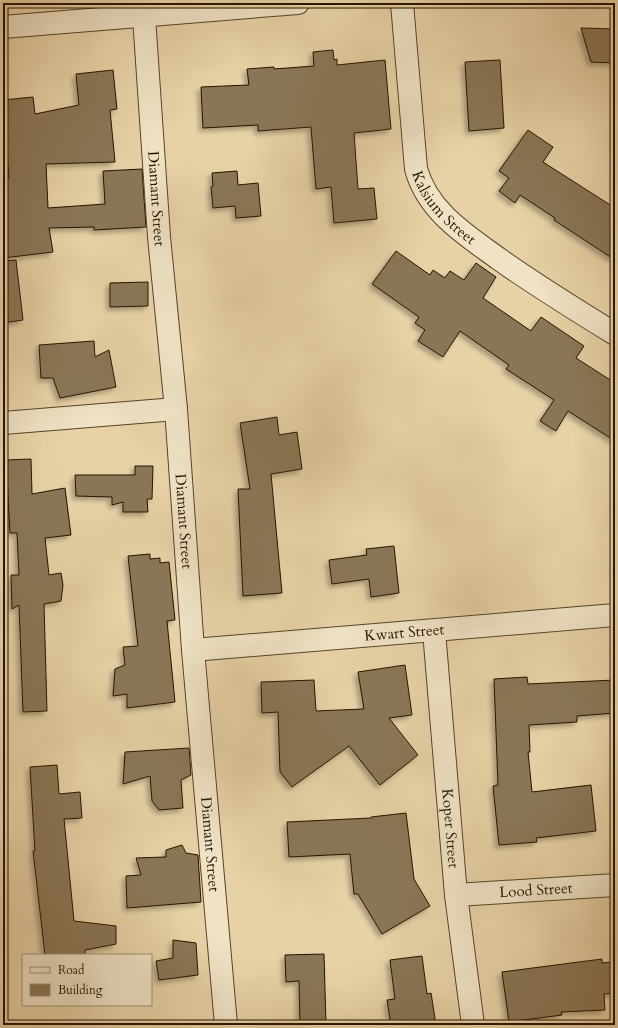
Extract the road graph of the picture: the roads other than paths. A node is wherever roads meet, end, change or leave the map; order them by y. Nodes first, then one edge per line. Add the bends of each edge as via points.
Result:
1 (298, 3) edge
2 (402, 3) edge
3 (144, 17) junction
4 (3, 28) edge
5 (615, 334) edge
6 (176, 409) junction
7 (3, 423) edge
8 (615, 615) edge
9 (434, 631) junction
10 (193, 650) junction
11 (615, 885) edge
12 (456, 895) junction
13 (226, 1025) edge
14 (473, 1025) edge

1 - 3 street
2 - 5 street, Kalsium Street via 414,157 418,176 427,195 458,230 534,284
3 - 4 street
3 - 6 street, Diamant Street via 159,237
6 - 7 street
6 - 10 street, Diamant Street
8 - 9 street, Kwart Street
9 - 10 street, Kwart Street
9 - 12 street, Koper Street
10 - 13 street, Diamant Street
11 - 12 street, Lood Street
12 - 14 street, Koper Street

